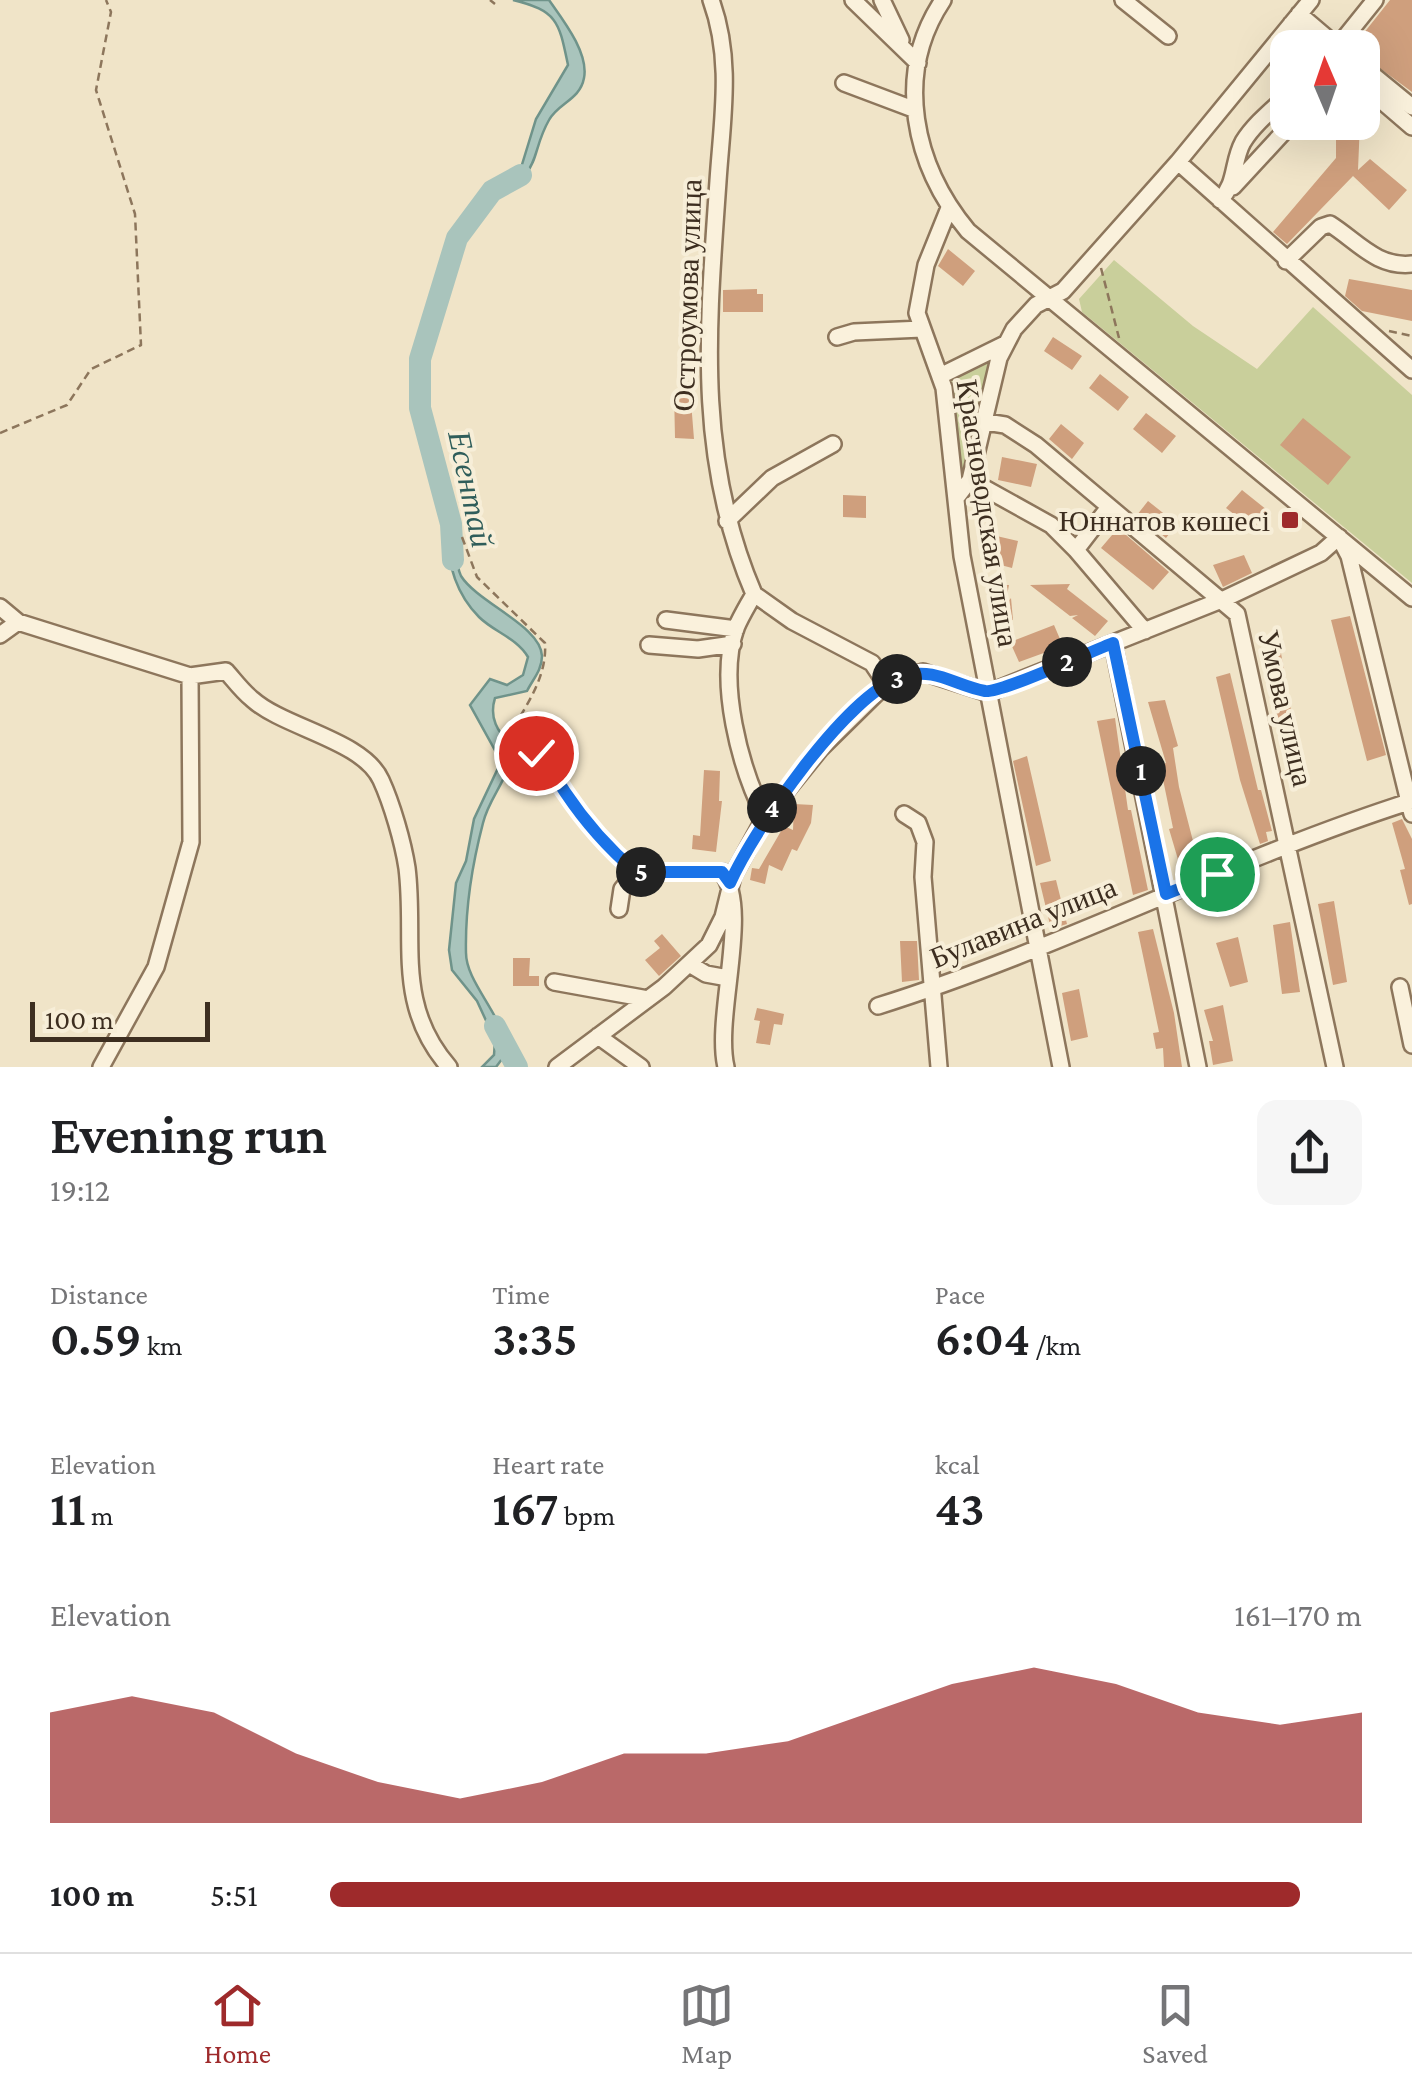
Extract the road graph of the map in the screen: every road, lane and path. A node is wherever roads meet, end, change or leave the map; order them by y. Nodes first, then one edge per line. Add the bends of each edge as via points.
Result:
1 (106, 0) edge
2 (490, 0) edge
3 (712, 0) edge
4 (854, 0) edge
5 (882, 0) edge
6 (944, 0) edge
7 (1122, 0) edge
8 (1311, 0) edge
9 (1374, 0) edge
10 (496, 4) dead end
11 (1295, 19) junction
12 (1304, 30) edge
13 (1312, 30) edge
14 (1352, 30) edge
15 (1168, 36) dead end
16 (918, 63) junction
17 (1380, 81) edge
18 (844, 83) dead end
19 (1380, 99) edge
20 (1412, 107) edge
21 (913, 108) junction
22 (1270, 113) edge
23 (1412, 127) edge
24 (1276, 140) edge
25 (1178, 162) junction
26 (1225, 195) junction
27 (949, 208) junction
28 (1098, 253) junction
29 (1286, 261) junction
30 (1412, 264) edge
31 (1050, 298) junction
32 (922, 330) junction
33 (837, 337) dead end
34 (1005, 344) junction
35 (1124, 359) junction
36 (1412, 370) edge
37 (940, 376) junction
38 (986, 422) junction
39 (0, 433) edge
40 (833, 444) dead end
41 (970, 480) junction
42 (957, 497) junction
43 (1109, 507) junction
44 (726, 521) junction
45 (1339, 536) junction
46 (462, 537) dead end
47 (1076, 550) junction
48 (754, 594) junction
49 (1412, 598) edge
50 (1224, 600) junction
51 (0, 607) edge
52 (666, 620) dead end
53 (18, 622) junction
54 (1144, 631) junction
55 (0, 635) edge
56 (734, 636) junction
57 (1113, 643) junction
58 (648, 645) dead end
59 (190, 676) junction
60 (886, 684) junction
61 (988, 693) junction
62 (1411, 806) edge
63 (904, 814) dead end
64 (765, 817) junction
65 (1289, 846) junction
66 (631, 868) junction
67 (730, 883) junction
68 (1166, 894) junction
69 (618, 909) dead end
70 (1038, 946) junction
71 (692, 965) junction
72 (728, 978) junction
73 (554, 982) dead end
74 (1400, 986) dead end
75 (932, 989) junction
76 (648, 999) junction
77 (878, 1006) dead end
78 (598, 1036) junction
79 (1412, 1044) edge
80 (102, 1067) edge
81 (449, 1067) edge
82 (556, 1067) edge
83 (641, 1067) edge
84 (726, 1067) edge
85 (938, 1067) edge
86 (1061, 1067) edge
87 (1198, 1067) edge
88 (1335, 1067) edge

1 - 39 path via 110,12 96,90 136,214 141,345 92,369 67,404
2 - 10 path
3 - 44 street, Остроумова улица via 726,77 709,406
4 - 16 street
5 - 16 street
6 - 16 street via 924,35
7 - 15 street
8 - 11 street
9 - 14 street
11 - 12 street
11 - 13 street
11 - 25 street
16 - 21 street
17 - 20 street
18 - 21 street
19 - 23 street
21 - 27 street via 927,167
22 - 26 street via 1245,139
24 - 26 street
25 - 26 street
25 - 28 street
26 - 29 street
27 - 31 street
27 - 32 street, Красноводская улица via 921,285
28 - 31 street
28 - 35 path
29 - 30 street via 1330,224 1371,256
29 - 36 street
31 - 34 street
31 - 35 street
32 - 33 street
32 - 37 street, Красноводская улица
34 - 37 street
34 - 38 street
35 - 45 street
37 - 42 street, Красноводская улица
38 - 41 street
38 - 43 street, Умова улица via 1036,445
40 - 44 street via 772,478
41 - 42 street
41 - 47 street via 1050,524
42 - 61 street, Красноводская улица
43 - 47 street
43 - 50 street, Умова улица
44 - 48 street, Остроумова улица
45 - 49 street
45 - 50 street via 1321,554
45 - 62 street via 1350,556
46 - 66 path via 478,577 545,643 537,686 514,725 517,738 552,768 610,851
47 - 54 street
48 - 56 street
48 - 60 street via 872,663
50 - 54 street
50 - 65 street, Умова улица via 1237,614
51 - 53 street
52 - 56 street
53 - 55 street
53 - 59 street
54 - 57 street
56 - 58 street via 698,649
56 - 64 street via 737,741
57 - 61 street
57 - 68 street
59 - 80 street via 191,842 156,966
59 - 81 street via 226,670 252,700 360,756 380,777 407,868 407,951 416,1006
60 - 61 street via 923,672
60 - 64 street via 821,748
61 - 70 street, Красноводская улица
62 - 65 street, Булавина улица
63 - 75 street via 918,823 925,842
64 - 67 street
65 - 68 street, Булавина улица
65 - 88 street, Умова улица
66 - 67 street via 722,872
66 - 69 street
67 - 71 street via 723,918
67 - 72 street
68 - 70 street, Булавина улица
68 - 87 street
70 - 75 street, Булавина улица
70 - 86 street, Красноводская улица
71 - 72 street
71 - 76 street
72 - 84 street
73 - 76 street
74 - 79 street
75 - 77 street, Булавина улица
75 - 85 street
76 - 78 street
78 - 82 street
78 - 83 street

